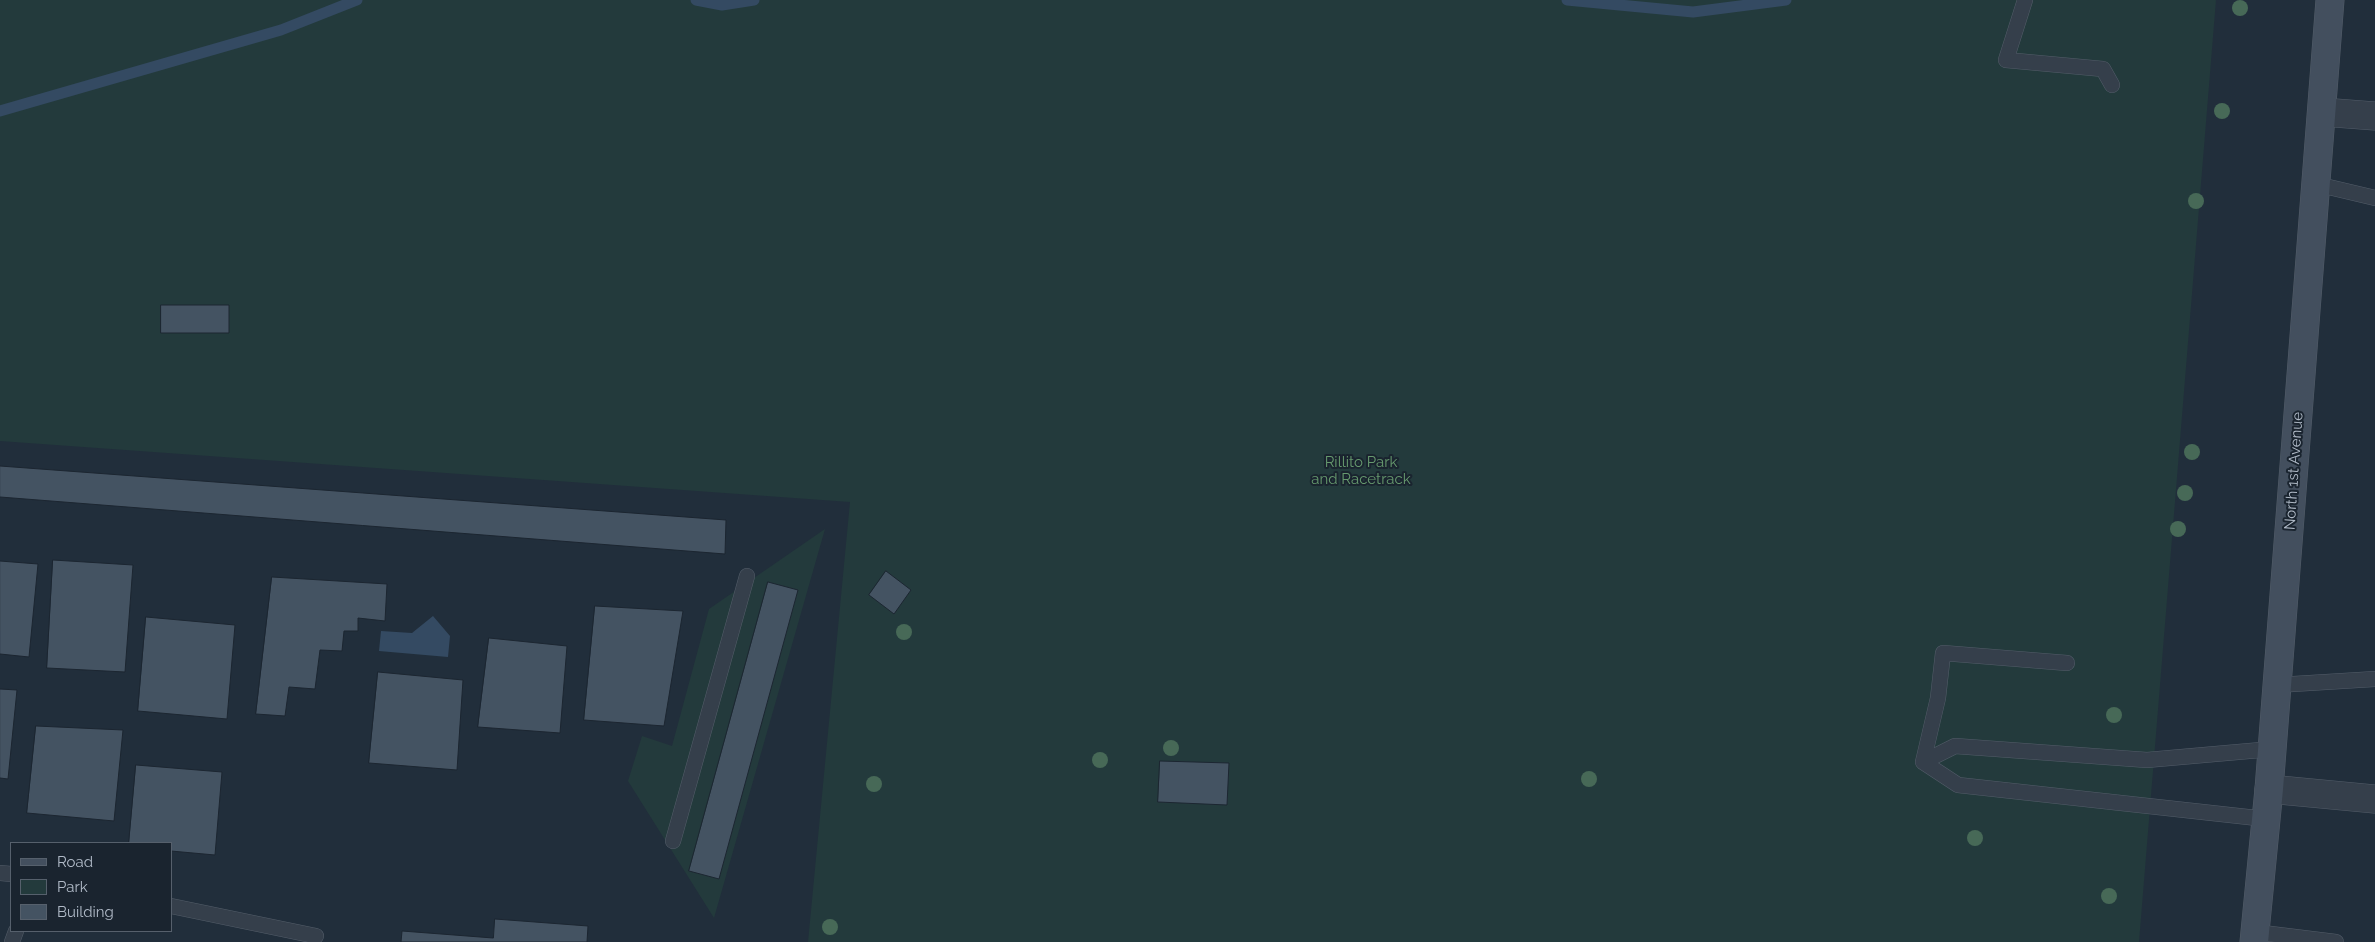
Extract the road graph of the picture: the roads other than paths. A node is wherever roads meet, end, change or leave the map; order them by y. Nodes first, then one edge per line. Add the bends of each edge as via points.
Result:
1 (2025, 0) edge
2 (2330, 0) edge
3 (2112, 85) dead end
4 (2322, 112) junction
5 (2375, 116) edge
6 (2316, 184) junction
7 (2375, 198) edge
8 (747, 576) dead end
9 (2067, 663) dead end
10 (2375, 679) edge
11 (2277, 685) junction
12 (2272, 748) junction
13 (1923, 762) junction
14 (2269, 789) junction
15 (2375, 799) edge
16 (2266, 819) junction
17 (673, 841) dead end
18 (172, 906) edge
19 (316, 936) dead end
20 (2255, 937) edge
21 (2336, 942) edge

1 - 3 lane via 2006,60 2103,69
2 - 4 main road, North 1st Avenue
4 - 5 street
4 - 6 main road, North 1st Avenue
6 - 7 lane
6 - 11 main road, North 1st Avenue
8 - 17 lane
9 - 13 lane via 1943,653 1938,698
10 - 11 lane
11 - 12 main road, North 1st Avenue
12 - 13 lane via 2147,760 1955,746
12 - 14 main road, North 1st Avenue
13 - 16 lane via 1958,785
14 - 15 street
14 - 16 main road, North 1st Avenue
16 - 20 main road, North 1st Avenue
18 - 19 lane
20 - 21 lane

